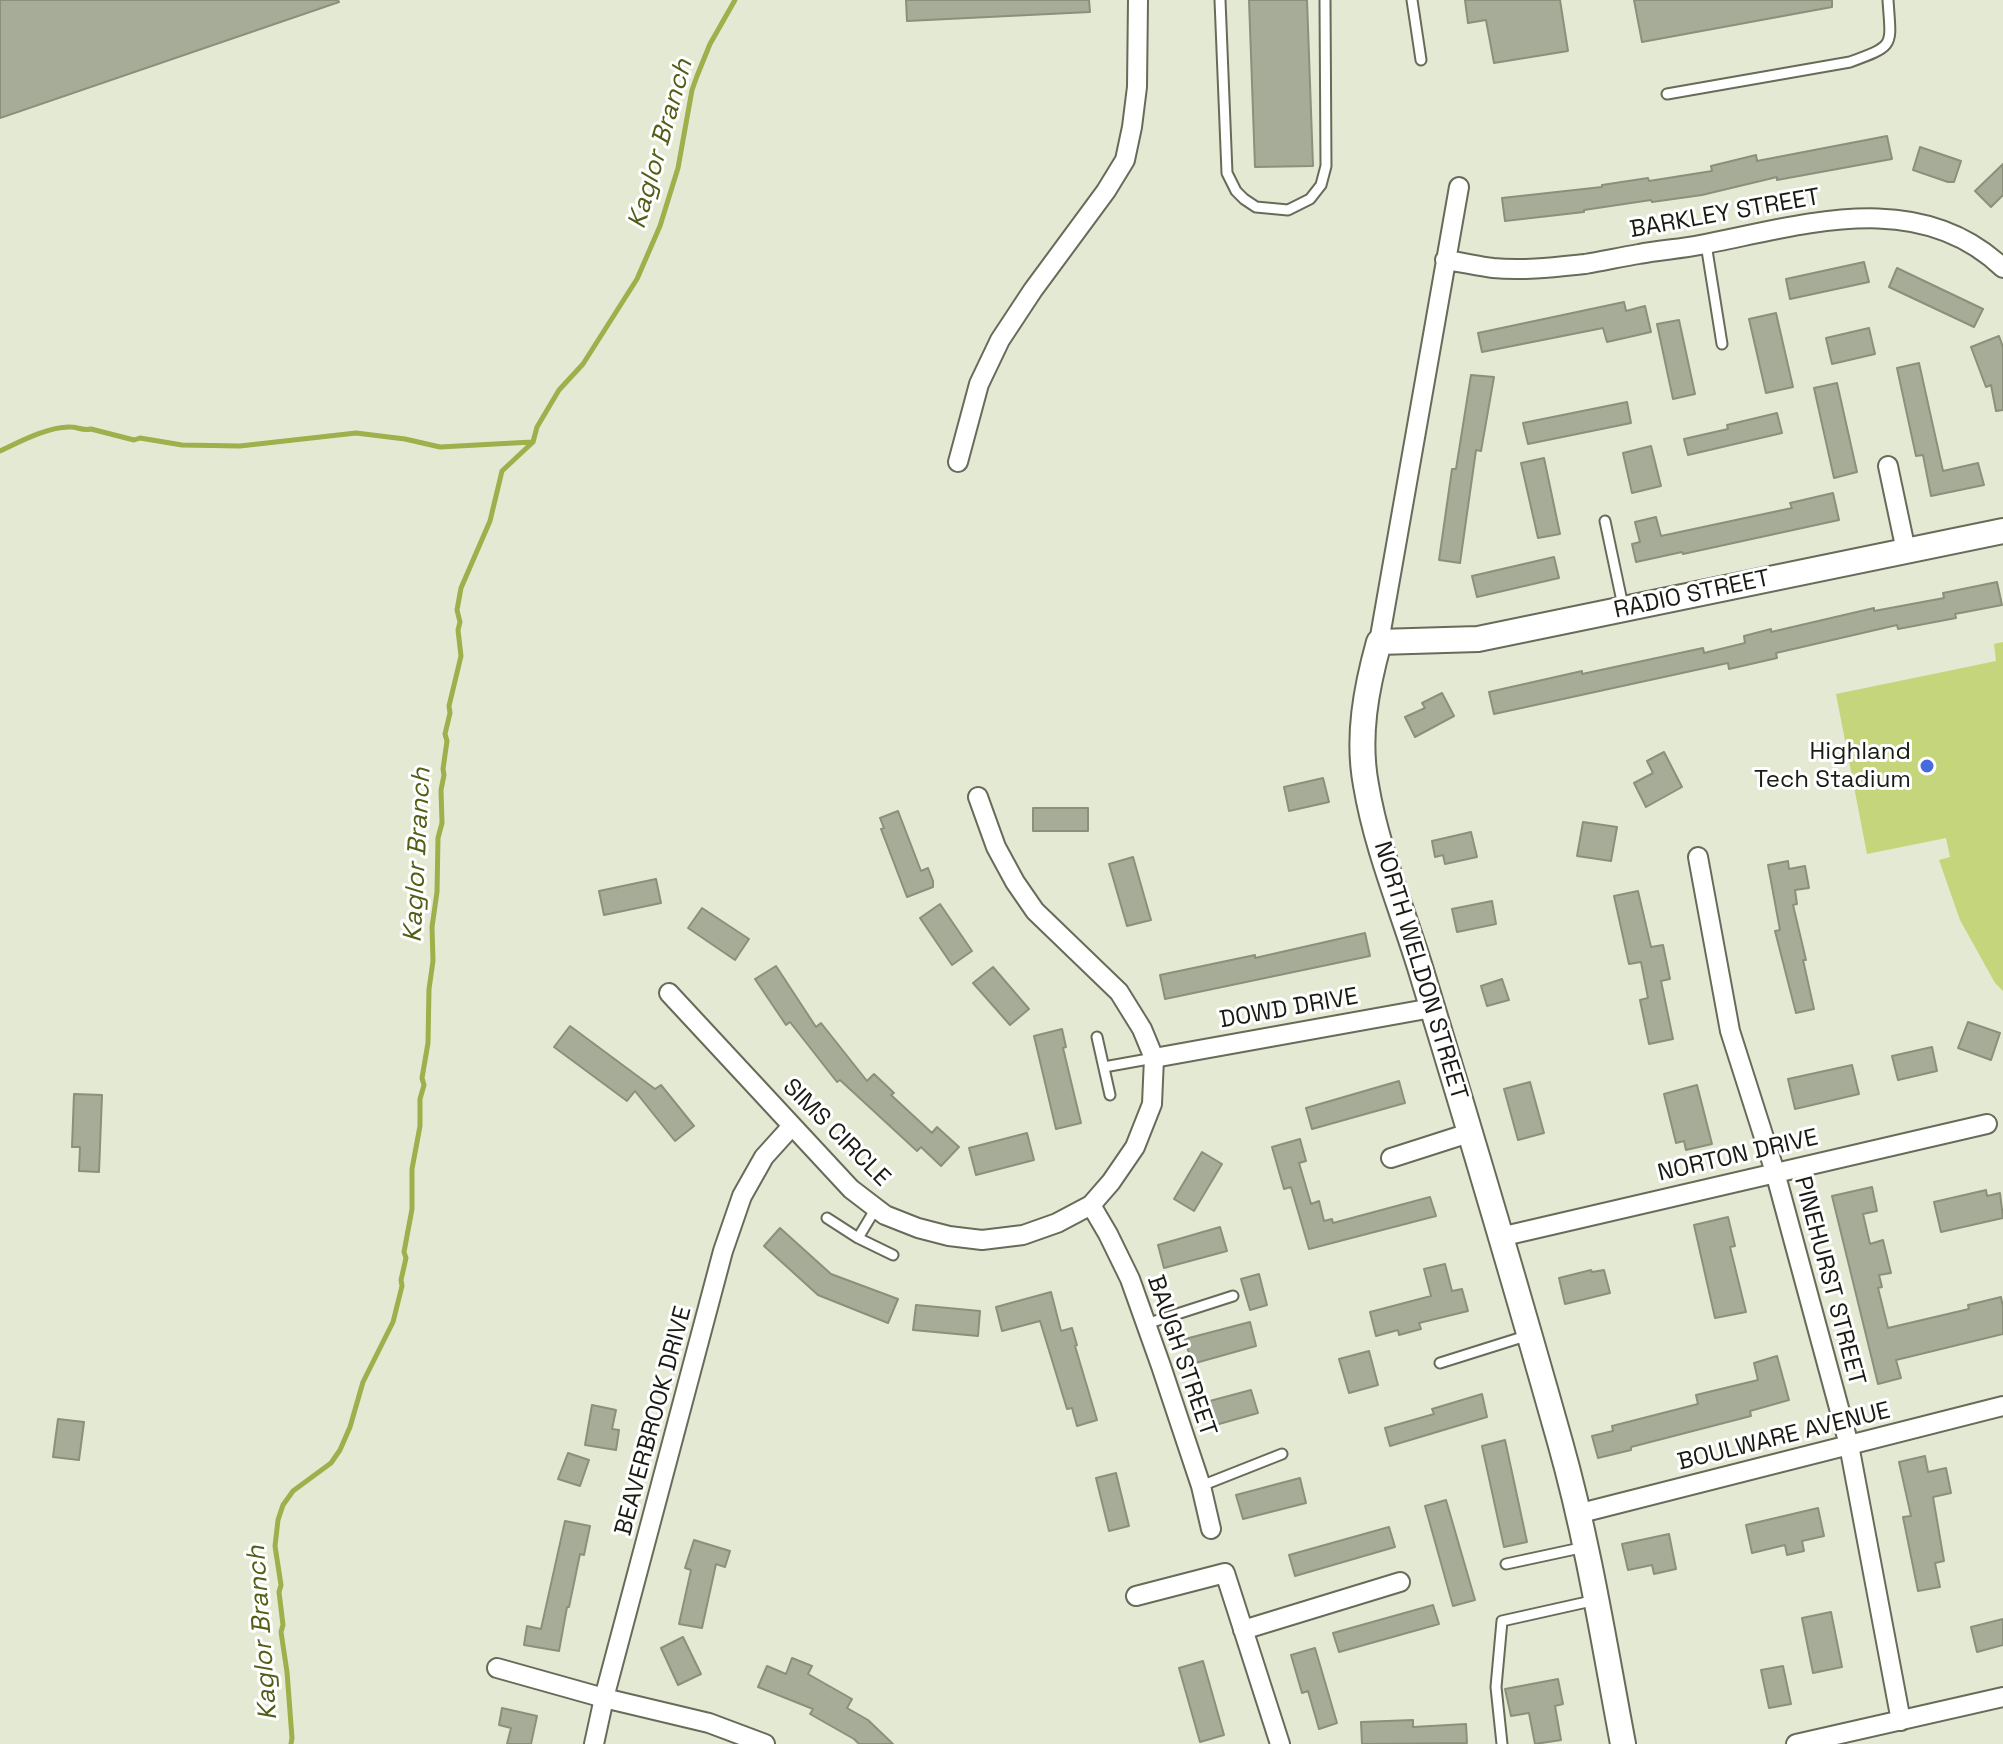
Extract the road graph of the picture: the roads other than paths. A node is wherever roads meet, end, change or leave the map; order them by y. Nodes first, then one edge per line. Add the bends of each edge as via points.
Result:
1 (1138, 0) edge
2 (1220, 0) edge
3 (1325, 0) edge
4 (1412, 0) edge
5 (1888, 0) edge
6 (1421, 60) dead end
7 (1667, 94) dead end
8 (1459, 187) dead end
9 (1706, 244) junction
10 (1445, 260) junction
11 (2001, 263) edge
12 (1722, 344) dead end
13 (958, 462) dead end
14 (1888, 466) dead end
15 (1605, 521) dead end
16 (2003, 531) edge
17 (1906, 551) junction
18 (1623, 609) junction
19 (1379, 642) junction
20 (978, 797) dead end
21 (1698, 857) dead end
22 (669, 993) dead end
23 (1432, 1008) junction
24 (1097, 1037) dead end
25 (1154, 1058) junction
26 (1104, 1067) junction
27 (1110, 1095) dead end
28 (1987, 1124) dead end
29 (792, 1126) junction
30 (1469, 1133) junction
31 (1391, 1158) dead end
32 (1775, 1172) junction
33 (1091, 1205) junction
34 (876, 1208) junction
35 (827, 1218) dead end
36 (1500, 1237) junction
37 (858, 1238) junction
38 (893, 1255) dead end
39 (1233, 1296) dead end
40 (1146, 1324) junction
41 (1529, 1335) junction
42 (1440, 1363) dead end
43 (2003, 1406) edge
44 (1849, 1445) junction
45 (1282, 1454) dead end
46 (1201, 1486) junction
47 (1577, 1514) junction
48 (1211, 1529) dead end
49 (1585, 1547) junction
50 (1506, 1564) dead end
51 (1400, 1582) dead end
52 (1136, 1596) dead end
53 (1596, 1600) junction
54 (1243, 1630) junction
55 (497, 1668) dead end
56 (2003, 1697) edge
57 (604, 1698) junction
58 (1901, 1721) junction
59 (594, 1744) edge
60 (765, 1744) edge
61 (1280, 1744) edge
62 (1502, 1744) edge
63 (1623, 1744) edge
64 (1796, 1744) edge

1 - 13 street via 1137,87 1125,160 1000,340 979,384
2 - 3 lane via 1227,173 1236,191 1256,207 1288,210 1310,199 1326,166
4 - 6 lane
5 - 7 lane via 1890,37 1876,52 1850,62
8 - 10 street, NORTH WELDON STREET
9 - 10 street, BARKLEY STREET via 1586,264 1496,268
9 - 11 street, BARKLEY STREET via 1870,217 1928,226
9 - 12 lane
10 - 19 street, NORTH WELDON STREET
14 - 17 street
15 - 18 lane
16 - 17 street, RADIO STREET
17 - 18 street, RADIO STREET
18 - 19 street, RADIO STREET via 1478,639
19 - 23 street, NORTH WELDON STREET via 1362,727 1365,784
20 - 25 street, SIMS CIRCLE via 1015,882 1035,911 1119,992
21 - 32 street, PINEHURST STREET via 1730,1031
22 - 29 street, SIMS CIRCLE
23 - 25 street, DOWD DRIVE
23 - 30 street, NORTH WELDON STREET
24 - 26 lane
25 - 26 lane
25 - 33 street, SIMS CIRCLE via 1152,1104 1135,1147
26 - 27 lane
28 - 32 street, NORTON DRIVE
29 - 34 street, SIMS CIRCLE
29 - 57 street, BEAVERBROOK DRIVE via 764,1157 742,1196 723,1251
30 - 31 street
30 - 36 street, NORTH WELDON STREET
32 - 36 street, NORTON DRIVE
32 - 44 street, PINEHURST STREET
33 - 34 street, SIMS CIRCLE via 1023,1235 982,1240 918,1228
33 - 40 street, BAUGH STREET via 1130,1279
34 - 37 lane
35 - 37 lane
36 - 41 street, NORTH WELDON STREET
37 - 38 lane
39 - 40 lane
40 - 46 street, BAUGH STREET
41 - 42 lane
41 - 47 street, NORTH WELDON STREET
43 - 44 street, BOULWARE AVENUE
44 - 47 street, BOULWARE AVENUE
44 - 58 street, PINEHURST STREET
45 - 46 lane
46 - 48 street, BAUGH STREET
47 - 49 street, NORTH WELDON STREET
49 - 50 lane
49 - 53 street, NORTH WELDON STREET
51 - 54 street
52 - 54 street via 1225,1573
53 - 62 lane via 1502,1621 1496,1687
53 - 63 street, NORTH WELDON STREET
54 - 61 street
55 - 57 street
56 - 58 street
57 - 59 street, BEAVERBROOK DRIVE
57 - 60 street via 709,1723
58 - 64 street

